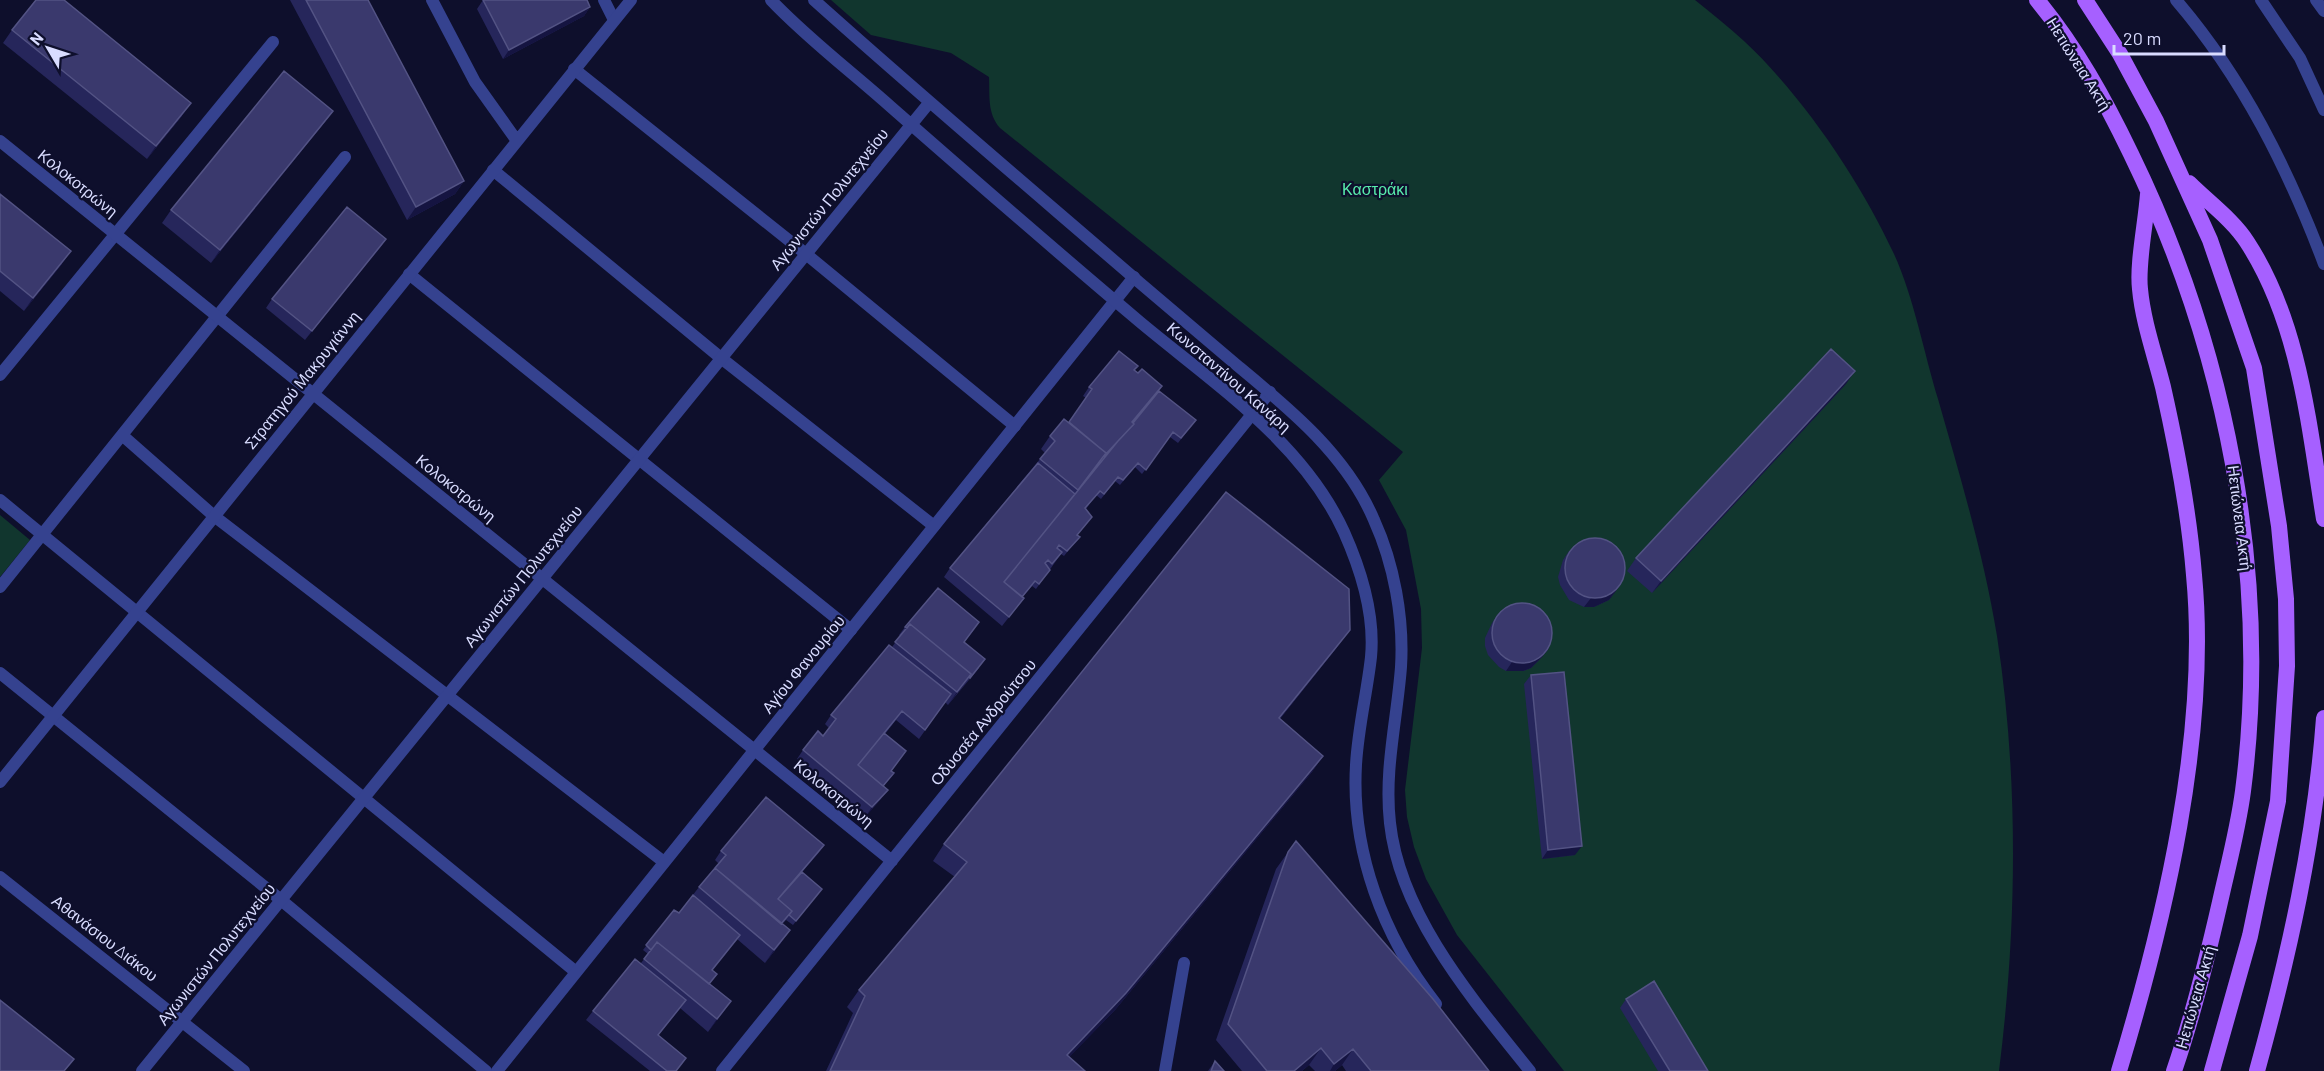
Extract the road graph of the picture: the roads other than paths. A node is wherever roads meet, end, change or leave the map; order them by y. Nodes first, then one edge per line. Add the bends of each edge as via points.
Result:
1 (432, 0) edge
2 (604, 0) edge
3 (631, 0) edge
4 (771, 0) edge
5 (814, 0) edge
6 (2037, 0) edge
7 (2085, 0) edge
8 (2176, 0) edge
9 (2261, 0) edge
10 (2316, 0) edge
11 (2324, 12) edge
12 (614, 20) junction
13 (273, 42) dead end
14 (574, 69) junction
15 (929, 103) junction
16 (2324, 110) edge
17 (911, 124) junction
18 (0, 141) edge
19 (517, 141) junction
20 (345, 157) dead end
21 (493, 170) junction
22 (2182, 176) junction
23 (2149, 190) junction
24 (115, 234) junction
25 (806, 254) junction
26 (2324, 264) edge
27 (409, 274) junction
28 (1134, 277) junction
29 (1115, 301) junction
30 (217, 316) junction
31 (721, 358) junction
32 (0, 375) edge
33 (1270, 392) junction
34 (312, 393) junction
35 (1251, 415) junction
36 (1015, 426) junction
37 (122, 435) junction
38 (640, 459) junction
39 (0, 500) edge
40 (214, 516) junction
41 (2324, 519) edge
42 (934, 526) junction
43 (42, 534) junction
44 (542, 578) junction
45 (0, 587) edge
46 (136, 613) junction
47 (851, 630) junction
48 (0, 673) edge
49 (448, 695) junction
50 (53, 716) junction
51 (2324, 718) edge
52 (755, 750) junction
53 (0, 782) edge
54 (365, 797) junction
55 (892, 861) junction
56 (664, 862) junction
57 (0, 877) edge
58 (281, 900) junction
59 (1184, 963) dead end
60 (576, 972) junction
61 (1444, 1015) edge
62 (183, 1021) junction
63 (142, 1071) edge
64 (244, 1071) edge
65 (486, 1071) edge
66 (497, 1071) edge
67 (722, 1071) edge
68 (1165, 1071) edge
69 (1530, 1071) edge
70 (2119, 1071) edge
71 (2174, 1071) edge
72 (2212, 1071) edge
73 (2257, 1071) edge

1 - 19 street via 475,82
2 - 12 street
3 - 12 street, Στρατηγού Μακρυγιάννη
4 - 17 street, Κωνσταντίνου Κανάρη
5 - 15 street, Κωνσταντίνου Κανάρη
6 - 23 main road, Ηετιώνεια Ακτή via 2089,74
7 - 22 main road via 2120,54
8 - 26 street via 2247,98 2297,194
9 - 16 street via 2300,58
10 - 11 street
12 - 14 street, Στρατηγού Μακρυγιάννη
13 - 24 street
14 - 19 street, Στρατηγού Μακρυγιάννη
14 - 25 street
15 - 17 street, Αγωνιστών Πολυτεχνείου
15 - 28 street, Κωνσταντίνου Κανάρη
17 - 25 street, Αγωνιστών Πολυτεχνείου
17 - 29 street, Κωνσταντίνου Κανάρη
18 - 24 street, Κολοκοτρώνη
19 - 21 street, Στρατηγού Μακρυγιάννη
20 - 30 street
21 - 27 street, Στρατηγού Μακρυγιάννη
21 - 31 street
22 - 41 main road via 2247,241 2277,299 2307,410
22 - 72 main road via 2210,240 2254,368 2279,526 2286,599 2284,729 2278,801 2250,936
23 - 70 main road via 2140,289 2184,494 2194,576 2197,647 2182,816
23 - 71 main road, Ηετιώνεια Ακτή via 2176,255 2213,379 2234,465 2250,600 2243,792 2214,928
24 - 30 street, Κολοκοτρώνη
24 - 32 street
25 - 31 street, Αγωνιστών Πολυτεχνείου
25 - 36 street
27 - 34 street, Στρατηγού Μακρυγιάννη
27 - 38 street
28 - 29 street, Αγίου Φανουρίου
28 - 33 street, Κωνσταντίνου Κανάρη
29 - 35 street, Κωνσταντίνου Κανάρη
29 - 36 street, Αγίου Φανουρίου
30 - 34 street, Κολοκοτρώνη
30 - 37 street
31 - 38 street, Αγωνιστών Πολυτεχνείου
31 - 42 street
33 - 35 street, Οδυσσέα Ανδρούτσου
33 - 69 street, Κωνσταντίνου Κανάρη via 1319,439 1352,480 1380,534 1400,623 1401,666 1388,767 1390,826 1400,866 1434,943 1462,986
34 - 40 street, Στρατηγού Μακρυγιάννη
34 - 44 street, Κολοκοτρώνη
35 - 55 street, Οδυσσέα Ανδρούτσου
35 - 61 street, Κωνσταντίνου Κανάρη via 1275,435 1320,491 1343,530 1358,569 1368,604 1371,641 1356,764 1355,803 1362,849 1379,908 1400,950
36 - 42 street, Αγίου Φανουρίου
37 - 40 street
37 - 43 street
38 - 44 street, Αγωνιστών Πολυτεχνείου
38 - 47 street
39 - 43 street
40 - 46 street, Στρατηγού Μακρυγιάννη
40 - 49 street
42 - 47 street, Αγίου Φανουρίου
43 - 45 street
43 - 46 street
44 - 49 street, Αγωνιστών Πολυτεχνείου
44 - 52 street, Κολοκοτρώνη
46 - 50 street, Στρατηγού Μακρυγιάννη
46 - 54 street
47 - 52 street, Αγίου Φανουρίου
48 - 50 street
49 - 54 street, Αγωνιστών Πολυτεχνείου
49 - 56 street
50 - 53 street, Στρατηγού Μακρυγιάννη
50 - 58 street
51 - 73 main road via 2311,841
52 - 55 street, Κολοκοτρώνη
52 - 56 street, Αγίου Φανουρίου
54 - 58 street, Αγωνιστών Πολυτεχνείου
54 - 60 street
55 - 67 street, Οδυσσέα Ανδρούτσου
56 - 60 street, Αγίου Φανουρίου
57 - 62 street, Αθανάσιου Διάκου
58 - 62 street, Αγωνιστών Πολυτεχνείου
58 - 65 street
59 - 68 street
60 - 66 street, Αγίου Φανουρίου
62 - 63 street, Αγωνιστών Πολυτεχνείου
62 - 64 street, Αθανάσιου Διάκου

